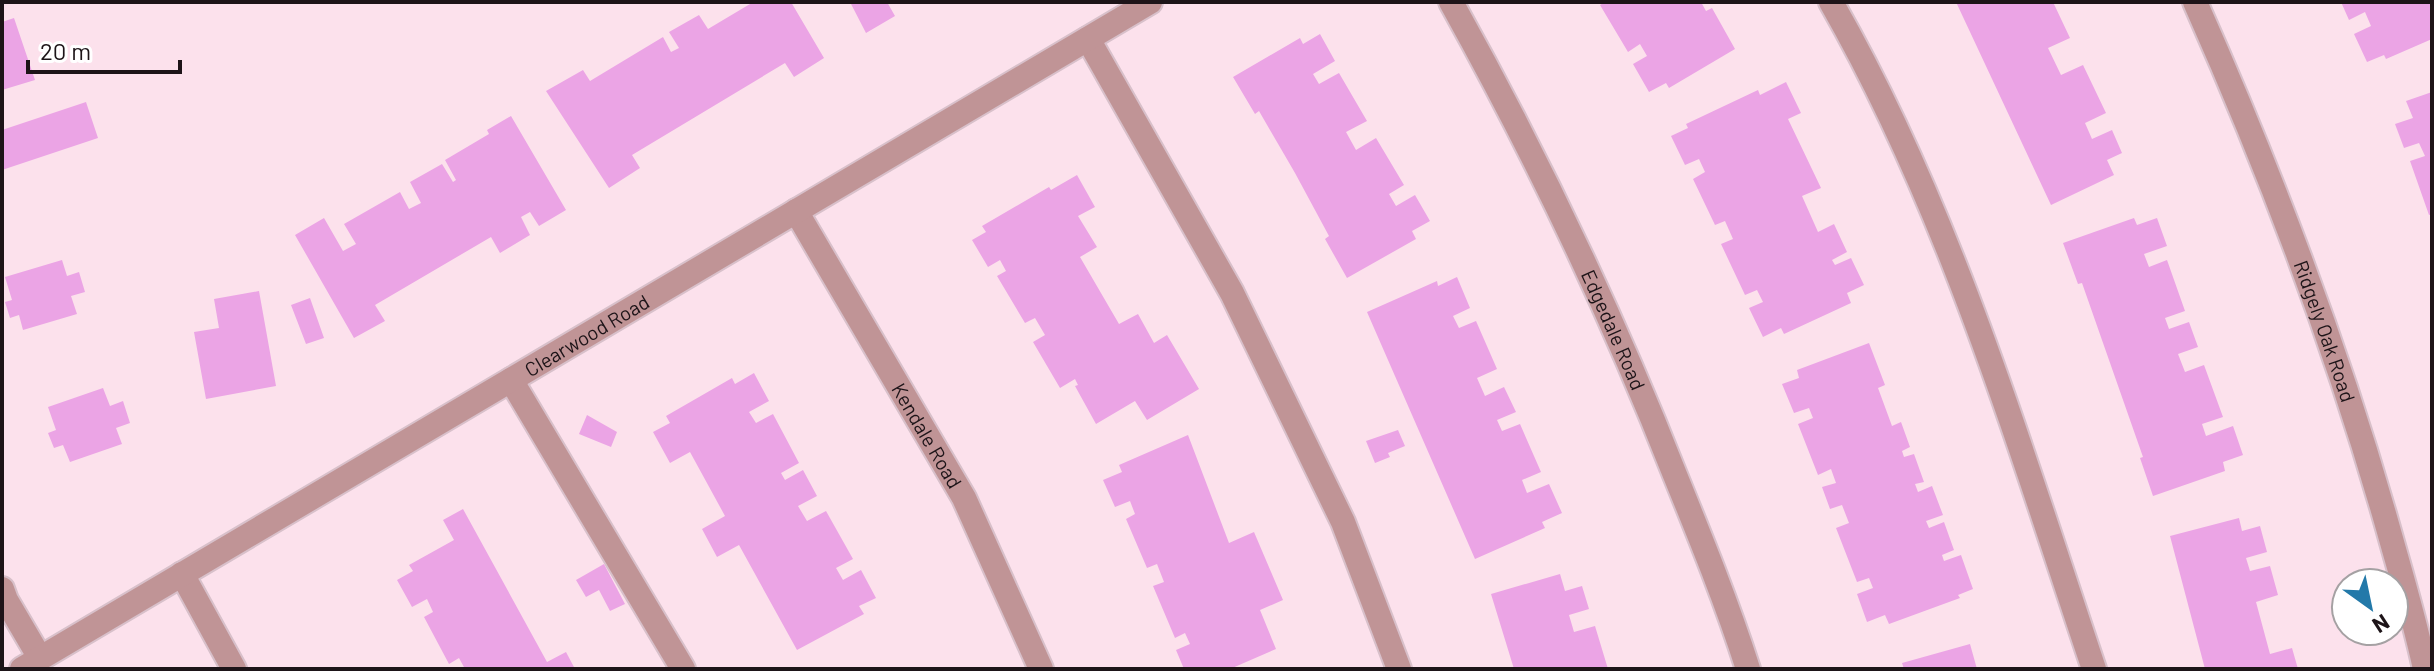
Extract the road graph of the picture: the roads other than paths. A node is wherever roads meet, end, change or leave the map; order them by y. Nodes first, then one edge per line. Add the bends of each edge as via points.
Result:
1 (1150, 2) edge
2 (1451, 2) edge
3 (1831, 2) edge
4 (2195, 2) edge
5 (1088, 39) junction
6 (796, 211) junction
7 (511, 380) junction
8 (182, 574) junction
9 (2, 589) edge
10 (31, 664) edge
11 (234, 669) edge
12 (683, 669) edge
13 (1041, 669) edge
14 (1399, 669) edge
15 (1748, 669) edge
16 (2094, 669) edge
17 (2425, 669) edge

1 - 5 street, Clearwood Road
2 - 15 street, Edgedale Road via 1510,108 1643,394
3 - 16 street via 1865,62 1947,242
4 - 17 street, Ridgely Oak Road via 2310,282 2365,448
5 - 6 street, Clearwood Road
5 - 14 street via 1232,293 1284,398 1343,522
6 - 7 street, Clearwood Road
6 - 13 street, Kendale Road via 964,498
7 - 8 street, Clearwood Road
7 - 12 street
8 - 10 street, Clearwood Road
8 - 11 street
9 - 10 street

